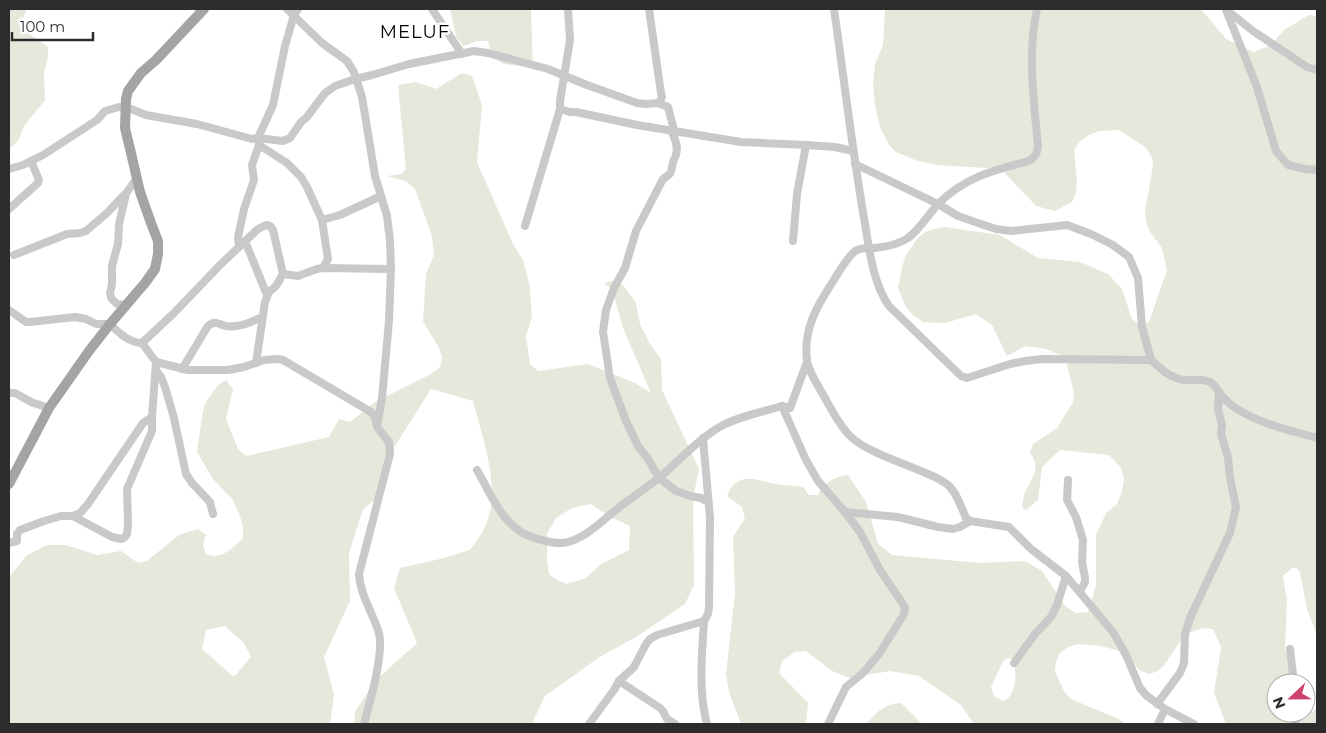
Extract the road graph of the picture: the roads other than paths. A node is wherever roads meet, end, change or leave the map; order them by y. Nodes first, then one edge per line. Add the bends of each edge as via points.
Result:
1 (204, 9) edge
2 (287, 9) edge
3 (432, 9) edge
4 (568, 9) edge
5 (648, 9) edge
6 (834, 9) edge
7 (1037, 9) edge
8 (1226, 9) edge
9 (296, 12) edge
10 (462, 54) junction
11 (1317, 70) edge
12 (565, 75) junction
13 (355, 79) junction
14 (660, 103) junction
15 (126, 107) junction
16 (560, 109) junction
17 (673, 130) junction
18 (258, 141) junction
19 (806, 145) junction
20 (853, 151) junction
21 (30, 161) junction
22 (855, 164) junction
23 (9, 169) edge
24 (1317, 170) edge
25 (137, 178) junction
26 (127, 192) junction
27 (381, 196) junction
28 (938, 204) junction
29 (9, 209) edge
30 (322, 220) junction
31 (525, 226) dead end
32 (793, 241) dead end
33 (242, 244) junction
34 (869, 247) junction
35 (14, 255) dead end
36 (323, 268) junction
37 (391, 269) junction
38 (283, 274) junction
39 (267, 295) junction
40 (126, 305) junction
41 (9, 310) edge
42 (262, 317) junction
43 (110, 324) junction
44 (142, 343) junction
45 (1151, 360) junction
46 (156, 362) junction
47 (807, 362) junction
48 (256, 363) junction
49 (182, 369) junction
50 (156, 370) junction
51 (1219, 392) junction
52 (9, 393) edge
53 (782, 406) junction
54 (49, 408) junction
55 (152, 417) junction
56 (377, 427) junction
57 (703, 438) junction
58 (1317, 438) edge
59 (477, 470) dead end
60 (659, 478) junction
61 (1068, 480) dead end
62 (9, 484) edge
63 (708, 502) junction
64 (845, 512) junction
65 (214, 514) dead end
66 (73, 516) junction
67 (970, 521) junction
68 (9, 543) edge
69 (1066, 576) junction
70 (1080, 591) junction
71 (704, 622) junction
72 (1290, 649) dead end
73 (1014, 664) dead end
74 (1293, 673) edge
75 (619, 681) junction
76 (1158, 704) junction
77 (1165, 709) junction
78 (667, 721) edge
79 (364, 724) edge
80 (589, 724) edge
81 (675, 724) edge
82 (707, 724) edge
83 (828, 724) edge
84 (1158, 724) edge
85 (1194, 724) edge

1 - 15 main road via 142,73 128,91
2 - 9 street
3 - 10 street
4 - 12 street via 570,40
5 - 14 street via 662,97
6 - 20 street
7 - 28 street via 1032,73 1037,154 1029,161 973,178
8 - 11 street via 1253,31 1307,67
8 - 24 street via 1276,151 1288,165
9 - 13 street via 322,42 347,61
9 - 18 street via 285,46 273,105
10 - 12 street via 488,53
10 - 13 street
12 - 14 street via 630,101
12 - 16 street
13 - 18 street via 325,93 290,138
13 - 27 street via 362,97
14 - 17 street via 668,107
15 - 18 street via 146,115 197,124
15 - 21 street via 105,111 97,120
15 - 25 main road via 126,128
16 - 17 street
16 - 31 street
17 - 19 street via 741,142
17 - 60 street via 677,148 672,171 663,179 636,231 606,310 603,332 616,395 638,446
18 - 30 street via 301,177
18 - 33 street via 252,165 254,180 238,237
19 - 20 street
19 - 32 street
20 - 22 street
21 - 23 street
21 - 29 street via 38,183
22 - 28 street
22 - 34 street
25 - 26 street
25 - 40 main road via 158,241 158,254 155,269
26 - 35 street via 86,231 67,234
26 - 40 street via 119,224 110,293 114,302
27 - 30 street
27 - 37 street via 387,216
28 - 34 street via 908,238 895,244
28 - 45 street via 958,216 996,229 1011,231 1067,225 1125,253 1139,283 1142,327
30 - 36 street via 328,259
33 - 38 street via 262,226 270,226
33 - 39 street
33 - 44 street
34 - 45 street via 880,293 888,306 960,376 974,377 1010,364 1042,358
34 - 47 street via 856,251 844,264 819,303 808,329
36 - 37 street
36 - 38 street via 298,276
37 - 56 street
38 - 39 street
39 - 42 street
40 - 43 main road
41 - 43 street via 26,322 75,317 96,324
42 - 48 street
42 - 49 street via 237,326 211,323
43 - 44 street via 136,343
43 - 54 main road
44 - 46 street
45 - 51 street via 1176,378 1210,382
46 - 49 street
46 - 50 street
47 - 53 street via 790,408
47 - 67 street via 827,402 854,440 943,481 954,492
48 - 49 street via 228,370
48 - 56 street via 283,360 370,412
50 - 55 street
50 - 65 street via 174,418 186,474 210,502
51 - 58 street via 1234,407 1260,421
51 - 76 street via 1220,434 1228,457 1236,507 1230,533 1190,618 1185,634 1184,663
52 - 54 street
53 - 57 street via 729,422
53 - 64 street via 818,481
54 - 62 main road
55 - 66 street via 143,423 88,504
55 - 66 street via 152,431 127,489 128,524 124,538 112,537
56 - 79 street via 389,442 390,454 359,574 379,635 380,648
57 - 60 street
57 - 63 street
59 - 60 street via 495,503 516,529 526,535 563,543 586,534
60 - 63 street via 676,491
61 - 70 street via 1066,500 1076,517 1083,540 1085,582
63 - 71 street via 709,607
64 - 67 street via 898,517 952,529
64 - 83 street via 905,610 879,654 846,687
66 - 68 street via 57,516 20,530 17,541
67 - 69 street via 1009,527
69 - 70 street
69 - 73 street via 1051,617
70 - 76 street via 1113,632 1140,688
71 - 75 street via 650,638 634,667
71 - 82 street via 701,691
72 - 74 street
75 - 78 street via 660,708
75 - 80 street
76 - 77 street
77 - 84 street
77 - 85 street
78 - 81 street

